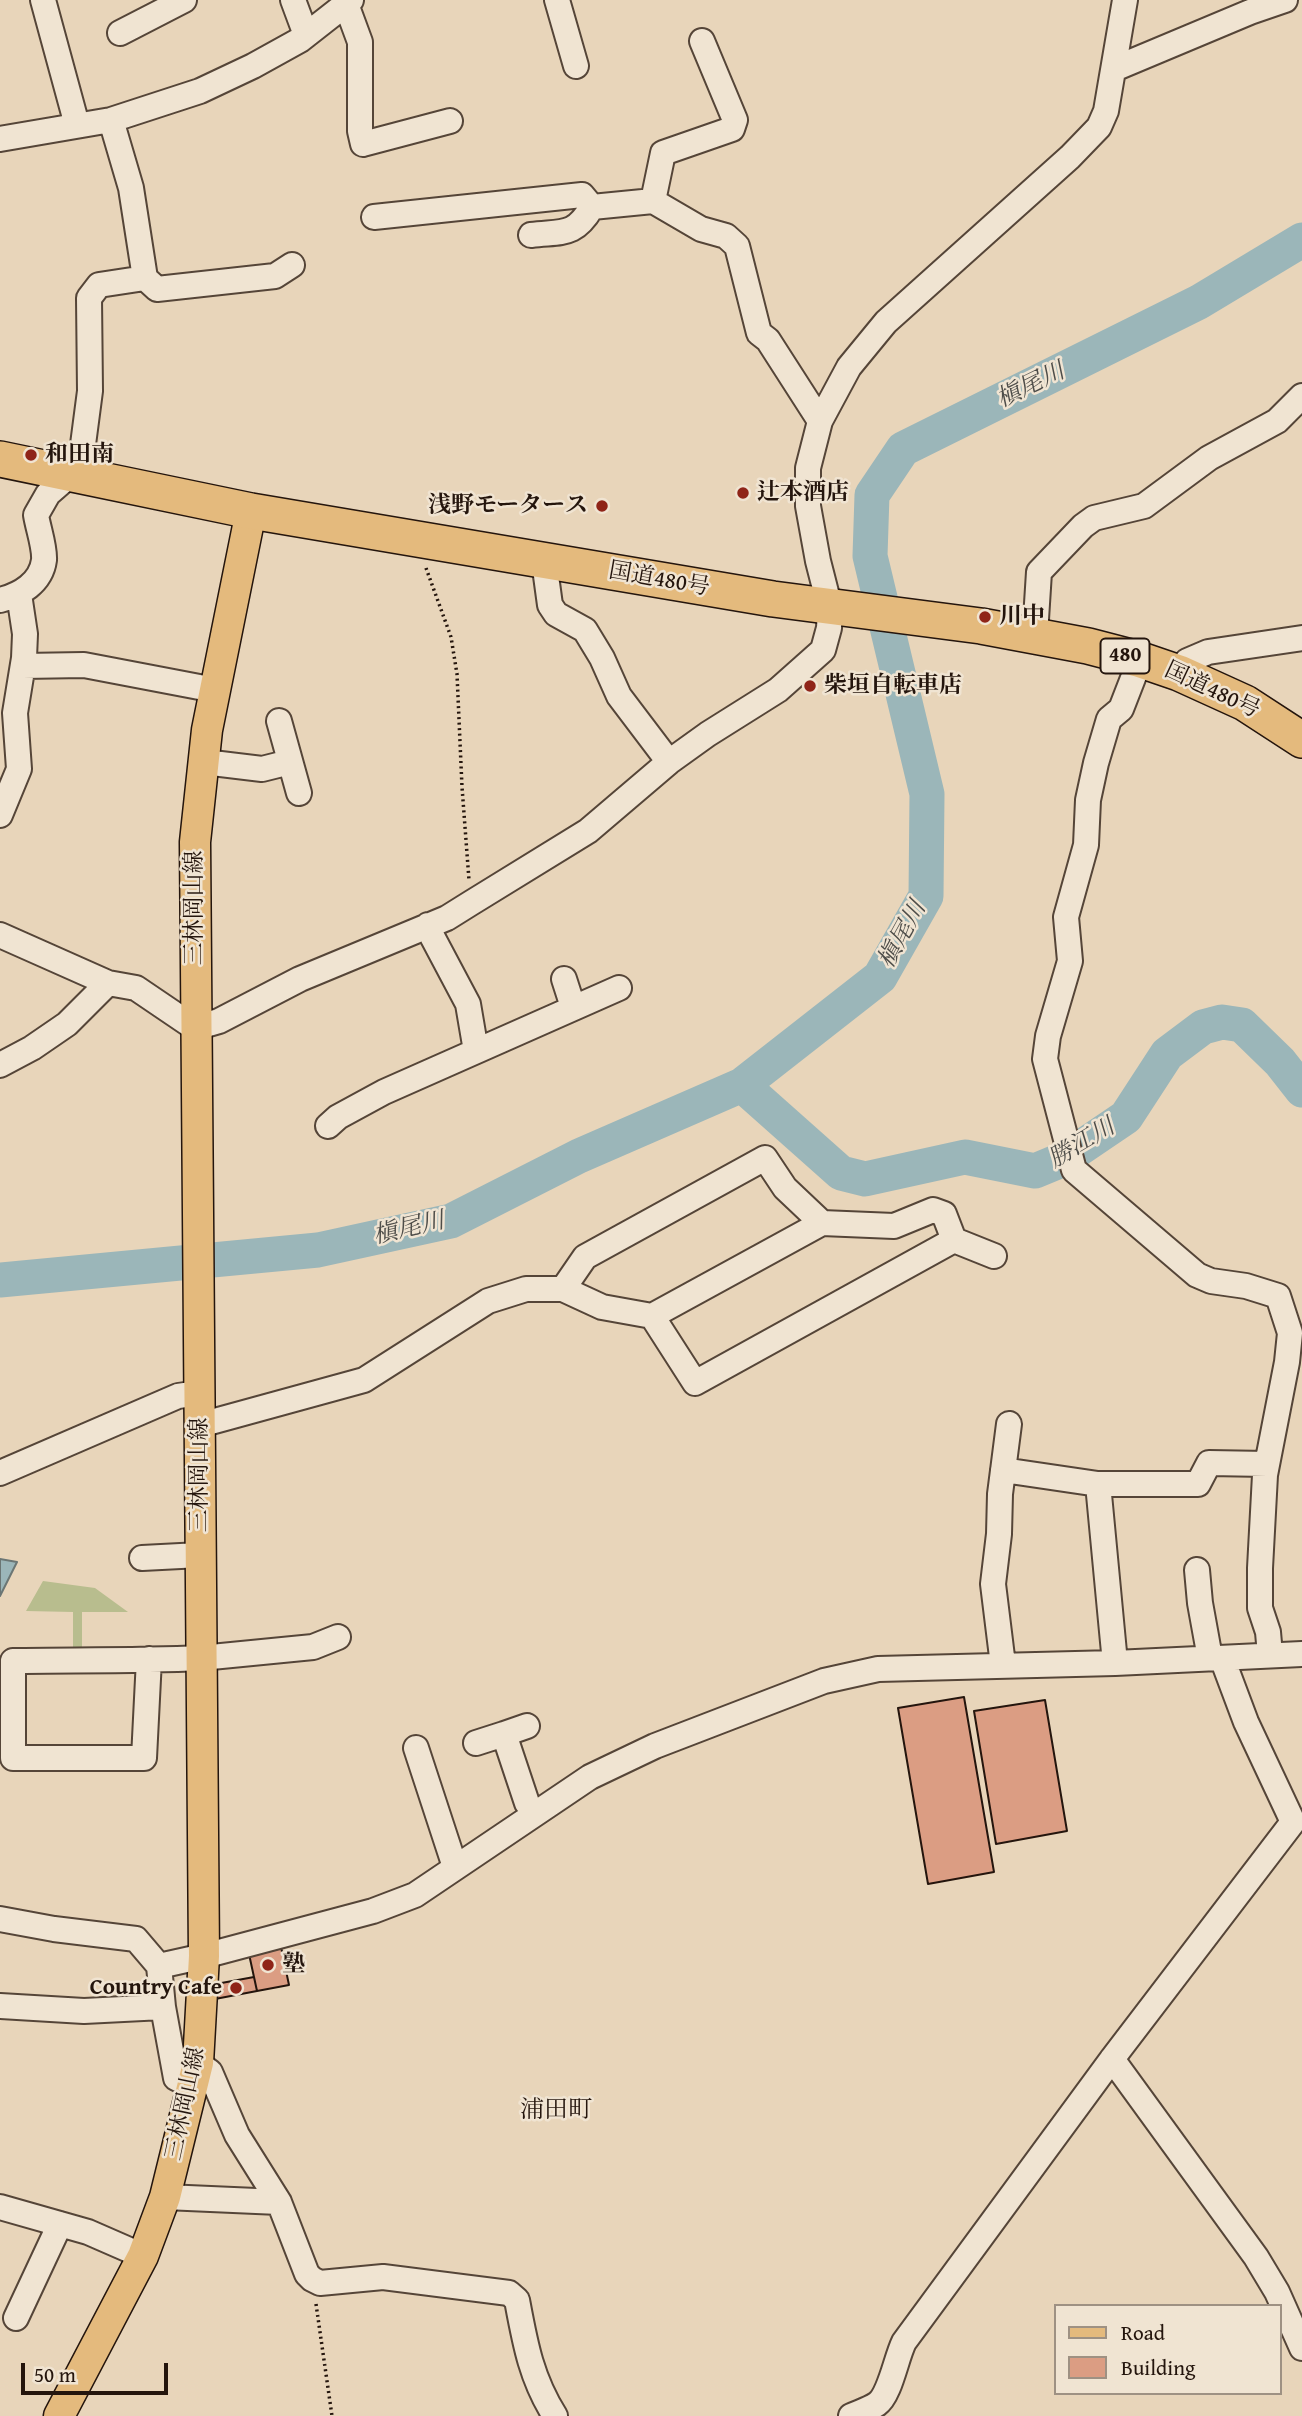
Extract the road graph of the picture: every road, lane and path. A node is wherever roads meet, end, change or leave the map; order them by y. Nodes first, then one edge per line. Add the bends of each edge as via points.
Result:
1 (43, 0) edge
2 (184, 0) edge
3 (293, 0) edge
4 (557, 0) edge
5 (1125, 0) edge
6 (1285, 0) edge
7 (349, 2) edge
8 (120, 33) dead end
9 (306, 35) junction
10 (702, 41) dead end
11 (576, 66) dead end
12 (1114, 69) junction
13 (111, 120) junction
14 (450, 121) dead end
15 (77, 125) junction
16 (0, 139) edge
17 (653, 201) junction
18 (592, 207) junction
19 (374, 217) dead end
20 (531, 235) dead end
21 (292, 265) dead end
22 (145, 278) junction
23 (1302, 397) edge
24 (820, 421) junction
25 (0, 459) edge
26 (75, 474) junction
27 (251, 511) junction
28 (416, 539) junction
29 (544, 561) junction
30 (10, 597) edge
31 (842, 609) junction
32 (1035, 635) junction
33 (1302, 638) edge
34 (1138, 659) junction
35 (23, 666) junction
36 (1179, 673) junction
37 (215, 690) junction
38 (279, 721) dead end
39 (1302, 740) edge
40 (204, 762) junction
41 (290, 762) junction
42 (669, 762) junction
43 (299, 793) dead end
44 (0, 815) edge
45 (471, 903) junction
46 (428, 925) junction
47 (0, 935) edge
48 (564, 979) dead end
49 (107, 983) junction
50 (619, 988) dead end
51 (573, 1007) junction
52 (195, 1028) junction
53 (476, 1051) junction
54 (0, 1065) edge
55 (343, 1123) dead end
56 (822, 1223) junction
57 (954, 1240) junction
58 (993, 1256) dead end
59 (563, 1289) junction
60 (652, 1316) junction
61 (200, 1393) junction
62 (1009, 1424) dead end
63 (200, 1426) junction
64 (1267, 1464) junction
65 (1003, 1470) junction
66 (0, 1473) edge
67 (1098, 1484) junction
68 (200, 1555) junction
69 (142, 1559) dead end
70 (1197, 1570) dead end
71 (328, 1647) dead end
72 (1302, 1654) edge
73 (1270, 1655) junction
74 (149, 1658) junction
75 (201, 1658) junction
76 (1216, 1658) junction
77 (1115, 1663) junction
78 (1003, 1665) junction
79 (527, 1726) dead end
80 (504, 1734) junction
81 (476, 1743) dead end
82 (416, 1748) dead end
83 (535, 1814) junction
84 (455, 1867) junction
85 (0, 1919) edge
86 (204, 1956) junction
87 (159, 1965) junction
88 (0, 2006) edge
89 (163, 2007) junction
90 (1112, 2059) junction
91 (196, 2075) junction
92 (165, 2197) junction
93 (279, 2202) junction
94 (0, 2207) edge
95 (60, 2224) junction
96 (142, 2256) junction
97 (312, 2279) junction
98 (16, 2318) dead end
99 (1302, 2348) edge
100 (67, 2412) edge
101 (332, 2416) edge
102 (555, 2416) edge
103 (851, 2416) edge

1 - 15 street
2 - 8 street
3 - 9 street
4 - 11 street
5 - 12 street
6 - 12 street
7 - 9 street
7 - 14 street via 360,42 363,144
9 - 13 street via 201,91
10 - 17 street via 735,120 732,129 663,153
12 - 24 street via 1099,127 886,322 849,368
13 - 15 street
13 - 22 street via 131,188
15 - 16 street
17 - 18 street
17 - 24 street via 701,229 726,236 737,246 759,333
18 - 19 street via 582,195
18 - 20 street via 573,230
21 - 22 street via 275,276 157,289
22 - 26 street via 99,285 89,298 90,391
23 - 32 street via 1277,421 1209,458 1143,506 1094,518 1083,526 1040,572
24 - 31 street via 808,468 808,506 818,561
25 - 26 highway, 国道480号 / 480
26 - 27 highway, 国道480号 / 480
26 - 30 street via 48,494 36,514 44,559 29,587
27 - 28 highway, 国道480号 / 480
27 - 37 main road, 三林岡山線
28 - 29 highway, 国道480号 / 480
28 - 45 path via 451,637 457,674
29 - 31 highway, 国道480号 / 480
29 - 42 street via 550,605 556,614 585,630 619,696
30 - 35 street via 24,634
31 - 32 highway, 国道480号 / 480
31 - 42 street via 829,628 823,650 778,690
32 - 34 highway, 国道480号 / 480
33 - 36 street via 1208,652 1187,661
34 - 36 highway, 国道480号 / 480
34 - 64 street via 1096,763 1086,845 1066,918 1070,961 1045,1059 1074,1170 1197,1275 1278,1296 1290,1333
35 - 37 street via 84,665
35 - 44 street via 15,713 19,769
36 - 39 highway, 国道480号 / 480 via 1245,703
37 - 40 main road, 三林岡山線
38 - 41 street
40 - 41 street via 262,769
40 - 52 main road, 三林岡山線 via 195,842
41 - 43 street
42 - 45 street via 588,831
45 - 46 street
46 - 52 street
46 - 53 street via 468,1004
47 - 49 street
48 - 51 street
49 - 52 street via 136,988
49 - 54 street via 67,1024
50 - 51 street
51 - 53 street
52 - 61 main road, 三林岡山線
53 - 55 street via 427,1083 384,1092
56 - 57 street via 894,1226 933,1210 944,1214
56 - 59 street via 785,1188 765,1158 584,1257
56 - 60 street
57 - 58 street
57 - 60 street via 695,1383
59 - 60 street via 602,1307
59 - 63 street via 526,1289 488,1301 364,1380
61 - 63 main road, 三林岡山線
61 - 66 street via 178,1396
62 - 65 street
63 - 68 main road, 三林岡山線
64 - 67 street via 1209,1463 1198,1484
64 - 73 street via 1260,1608
65 - 67 street
65 - 78 street via 993,1584
67 - 77 street
68 - 69 street
68 - 75 main road, 三林岡山線
70 - 76 street via 1200,1603
71 - 75 street
72 - 73 street
73 - 76 street
74 - 74 street via 13,1661 13,1758 144,1758
74 - 75 street
75 - 86 main road, 三林岡山線
76 - 77 street
76 - 90 street via 1293,1822
77 - 78 street
78 - 83 street via 878,1669 824,1681 655,1746 590,1777
79 - 80 street
80 - 81 street
80 - 83 street
82 - 84 street
83 - 84 street
84 - 86 street via 415,1895 373,1911
85 - 87 street via 136,1939
86 - 87 street
86 - 91 main road, 三林岡山線
87 - 89 street
88 - 89 street via 84,2011
89 - 91 street via 176,2078
90 - 99 street via 1256,2257
90 - 103 street via 904,2343 885,2397
91 - 92 main road, 三林岡山線
91 - 93 street via 210,2072 237,2135
92 - 93 street
92 - 96 main road, 三林岡山線
93 - 97 street
94 - 95 street
95 - 96 street
95 - 98 street
96 - 100 main road, 三林岡山線
97 - 101 path
97 - 102 street via 320,2283 383,2277 509,2293 517,2300 531,2369

